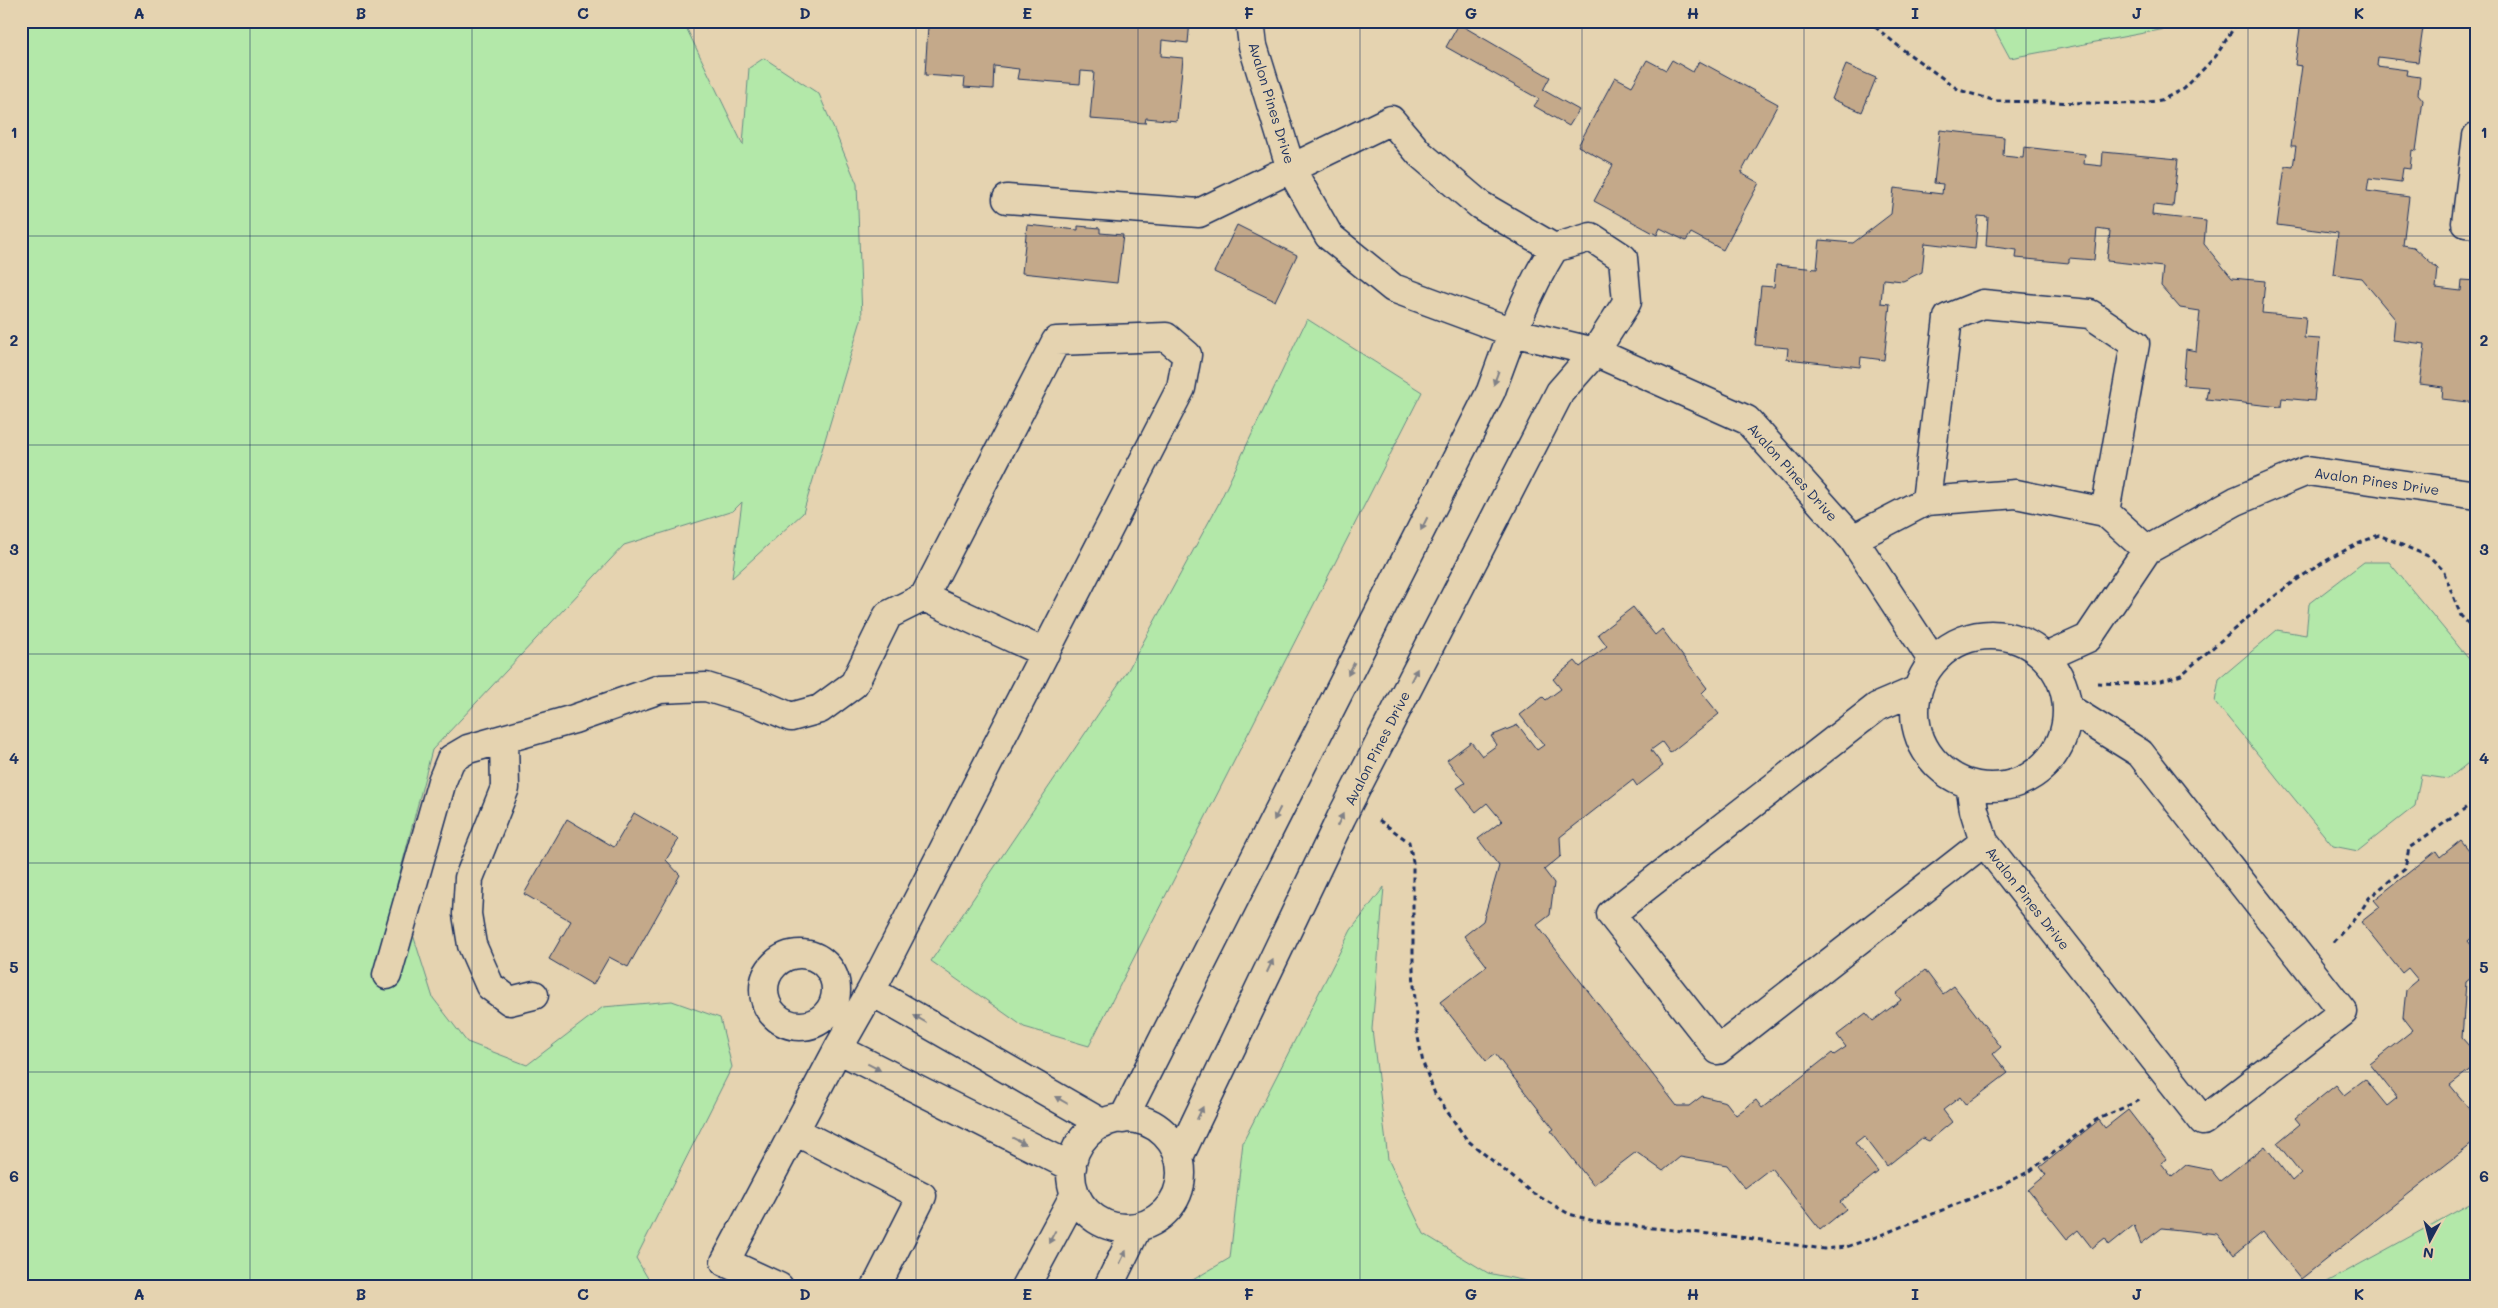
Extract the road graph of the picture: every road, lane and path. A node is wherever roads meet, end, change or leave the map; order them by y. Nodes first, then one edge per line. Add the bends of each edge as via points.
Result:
1 (1250, 21) edge
2 (1868, 21) edge
3 (2238, 21) edge
4 (2477, 136) edge
5 (1291, 169) junction
6 (1007, 199) dead end
7 (2477, 224) edge
8 (1554, 248) junction
9 (1512, 332) junction
10 (1595, 352) junction
11 (2477, 495) edge
12 (1926, 501) junction
13 (2105, 512) junction
14 (1853, 539) junction
15 (2147, 550) junction
16 (924, 597) junction
17 (2477, 632) edge
18 (1045, 653) junction
19 (2046, 657) junction
20 (1933, 661) junction
21 (2062, 681) junction
22 (1917, 690) junction
23 (2068, 708) junction
24 (504, 739) junction
25 (1970, 785) junction
26 (2477, 800) edge
27 (1377, 818) dead end
28 (1984, 842) junction
29 (2307, 967) junction
30 (387, 975) dead end
31 (871, 992) junction
32 (534, 995) dead end
33 (838, 1049) junction
34 (2168, 1076) junction
35 (1113, 1122) junction
36 (795, 1131) junction
37 (1179, 1157) junction
38 (1073, 1181) junction
39 (1137, 1228) junction
40 (779, 1287) edge
41 (876, 1287) edge
42 (1025, 1287) edge
43 (1108, 1287) edge

1 - 5 street, Avalon Pines Drive via 1253,46
2 - 3 path via 1959,90 1996,101 2138,104 2161,100 2184,89 2216,56
4 - 7 street via 2466,223
5 - 6 street via 1199,213
5 - 8 street via 1391,120 1420,154 1480,205
5 - 9 street, Avalon Pines Drive via 1329,236 1393,288
8 - 9 street via 1535,280
8 - 10 street via 1591,237 1623,258 1627,302
9 - 10 street, Avalon Pines Drive
9 -> 35 street via 1491,391
10 - 14 street, Avalon Pines Drive via 1746,420
37 -> 10 street, Avalon Pines Drive via 1341,818 1560,392
11 - 15 street, Avalon Pines Drive via 2307,472 2236,500
12 - 13 street via 2016,494
12 - 13 street via 1948,318 1984,304 2090,314 2134,344
12 - 14 street
13 - 15 street
14 - 20 street, Avalon Pines Drive
15 - 19 street, Avalon Pines Drive via 2088,638
16 - 18 street
16 - 18 street via 1056,341 1166,337 1187,355 1181,388
16 - 24 street via 888,616 854,684 820,709 791,717 706,687 660,689
17 - 21 path via 2460,616 2443,570 2422,553 2379,535 2355,544 2282,590 2181,675 2148,684
18 - 31 street
19 - 20 street via 2025,642 2001,635 1976,636 1952,645
19 - 21 street
20 - 22 street
21 - 23 street
22 - 25 street via 1914,713 1919,737 1930,759 1948,775
22 - 28 street, Avalon Pines Drive via 1876,707 1611,914 1718,1050
23 - 25 street via 2066,732 2056,754 2039,772 2018,784 1994,788
23 - 29 street, Avalon Pines Drive via 2140,753
24 - 30 street via 468,749 451,759
24 - 32 street via 505,788 468,878 467,914 472,945 490,986 510,1001
25 - 28 street
26 - 29 path via 2409,848 2405,868 2369,898 2359,914
27 - 34 path via 1409,842 1413,862 1413,969 1417,1032 1423,1063 1435,1094 1467,1140 1531,1192 1569,1214 1598,1222 1824,1249 1846,1247 2023,1175 2096,1120 2141,1099
28 - 34 street, Avalon Pines Drive
29 - 34 street, Avalon Pines Drive via 2342,1012 2204,1121
31 - 33 street via 842,1016
35 -> 31 street
33 - 36 street
33 -> 38 street
35 - 37 street, Avalon Pines Drive via 1145,1121 1160,1129 1172,1142
35 - 38 street via 1095,1128 1082,1141 1073,1156
36 - 40 street via 725,1262
36 - 41 street via 922,1196
37 - 39 street, Avalon Pines Drive via 1182,1175 1178,1193 1169,1210
38 - 39 street via 1084,1210 1099,1222 1118,1228
38 -> 42 street
43 -> 39 street

